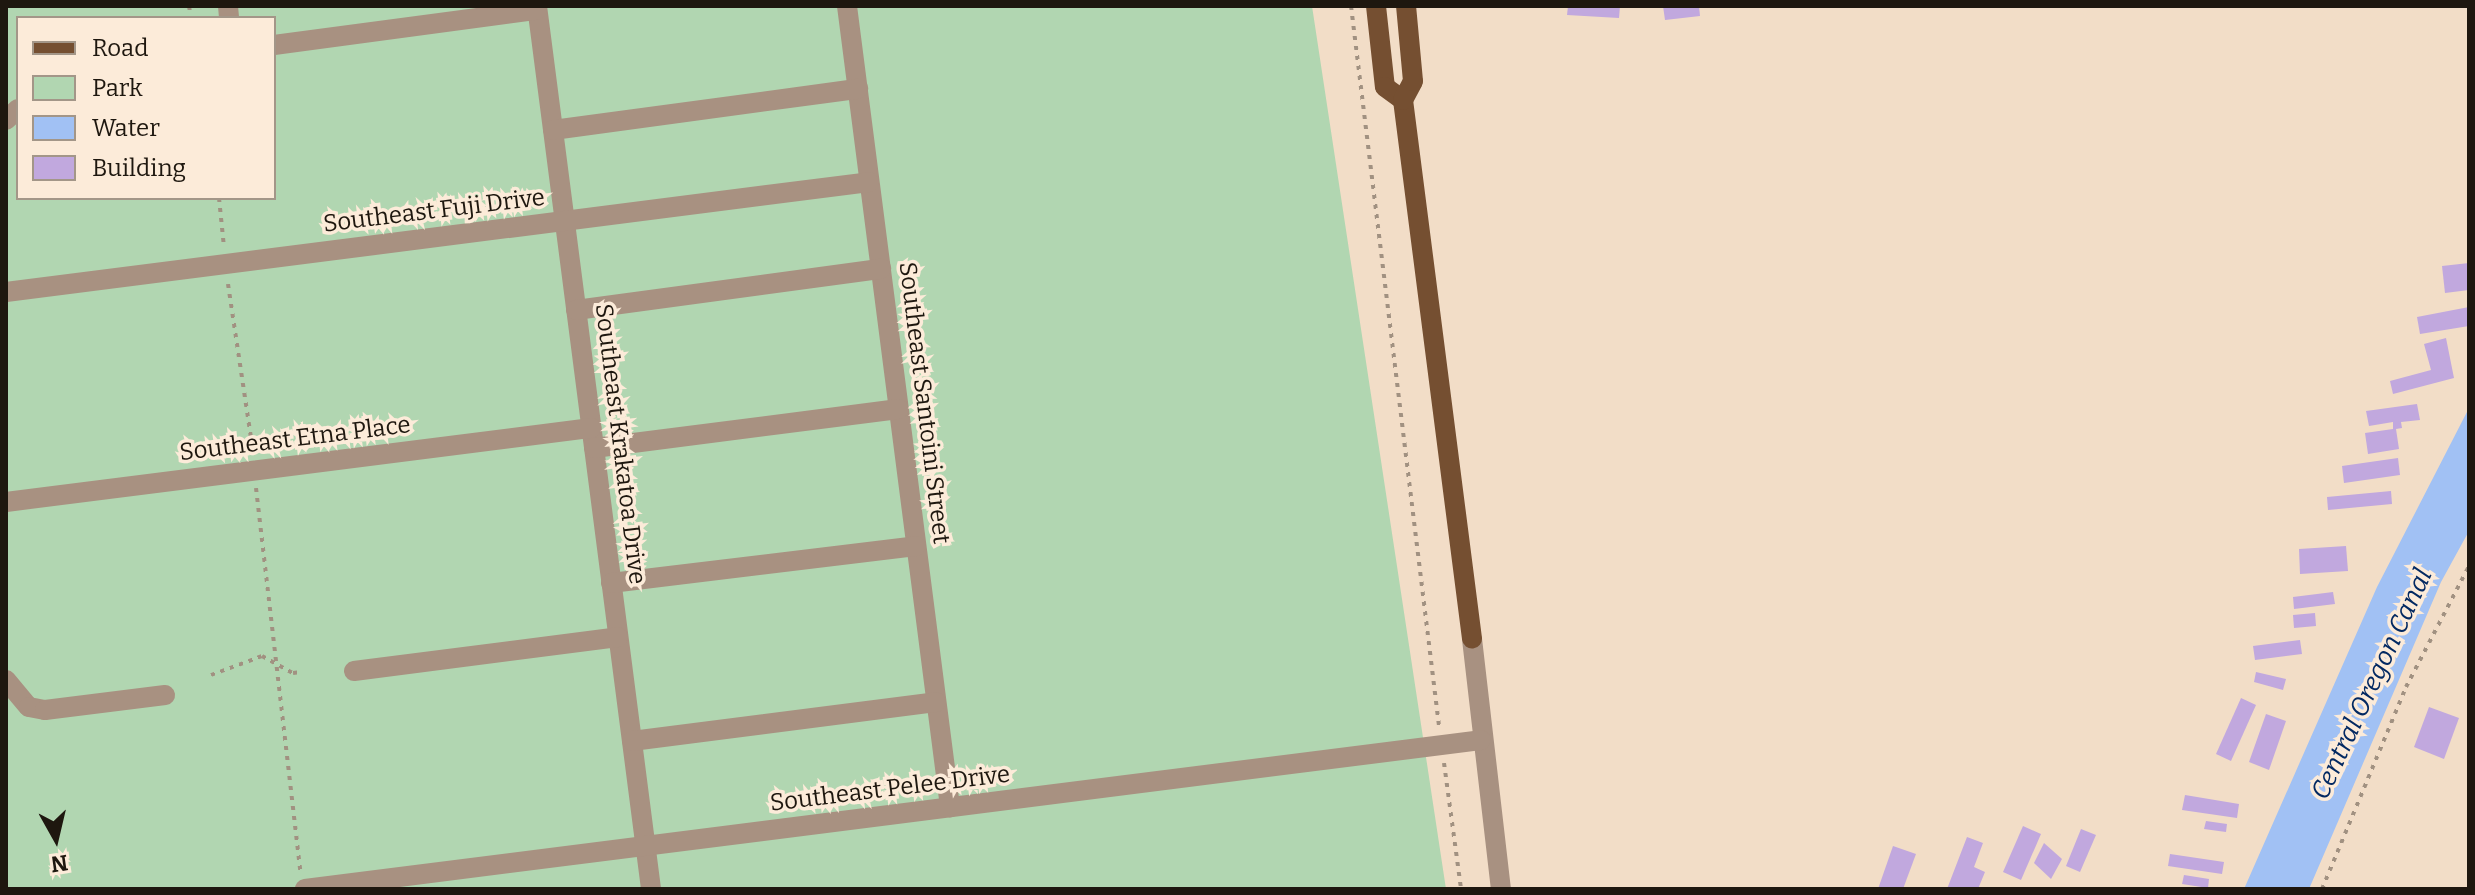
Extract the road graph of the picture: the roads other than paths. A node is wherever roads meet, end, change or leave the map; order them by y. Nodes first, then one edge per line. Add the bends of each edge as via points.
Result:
1 (847, 6) edge
2 (1376, 6) edge
3 (1406, 6) edge
4 (537, 8) edge
5 (276, 45) edge
6 (858, 89) junction
7 (1403, 100) junction
8 (553, 130) junction
9 (869, 182) junction
10 (565, 221) junction
11 (881, 269) junction
12 (6, 292) edge
13 (576, 310) junction
14 (899, 409) junction
15 (593, 438) junction
16 (6, 502) edge
17 (916, 546) junction
18 (611, 583) junction
19 (618, 637) junction
20 (1472, 639) joint
21 (354, 671) dead end
22 (6, 680) edge
23 (165, 695) dead end
24 (936, 702) junction
25 (1481, 740) junction
26 (632, 741) junction
27 (950, 807) junction
28 (645, 846) junction
29 (302, 883) edge
30 (651, 889) edge
31 (1501, 889) edge

1 - 6 street, Southeast Santoini Street
2 - 7 main road via 1385,87
3 - 7 main road via 1413,81
4 - 5 street
4 - 8 street, Southeast Krakatoa Drive
6 - 8 street
6 - 9 street, Southeast Santoini Street
7 - 20 main road
8 - 10 street, Southeast Krakatoa Drive
9 - 10 street, Southeast Fuji Drive
9 - 11 street, Southeast Santoini Street
10 - 12 street, Southeast Fuji Drive
10 - 13 street, Southeast Krakatoa Drive
11 - 13 street
11 - 14 street, Southeast Santoini Street
13 - 15 street, Southeast Krakatoa Drive
14 - 15 street, Southeast Etna Place
14 - 17 street, Southeast Santoini Street
15 - 16 street, Southeast Etna Place via 254,470
15 - 18 street, Southeast Krakatoa Drive
17 - 18 street
17 - 24 street, Southeast Santoini Street
18 - 19 street, Southeast Krakatoa Drive
19 - 21 street
19 - 26 street, Southeast Krakatoa Drive
20 - 25 street
22 - 23 street via 29,707 45,710
24 - 26 street
24 - 27 street, Southeast Santoini Street
25 - 27 street, Southeast Pelee Drive
25 - 31 street
26 - 28 street, Southeast Krakatoa Drive
27 - 28 street, Southeast Pelee Drive
28 - 29 street, Southeast Pelee Drive
28 - 30 street, Southeast Krakatoa Drive

